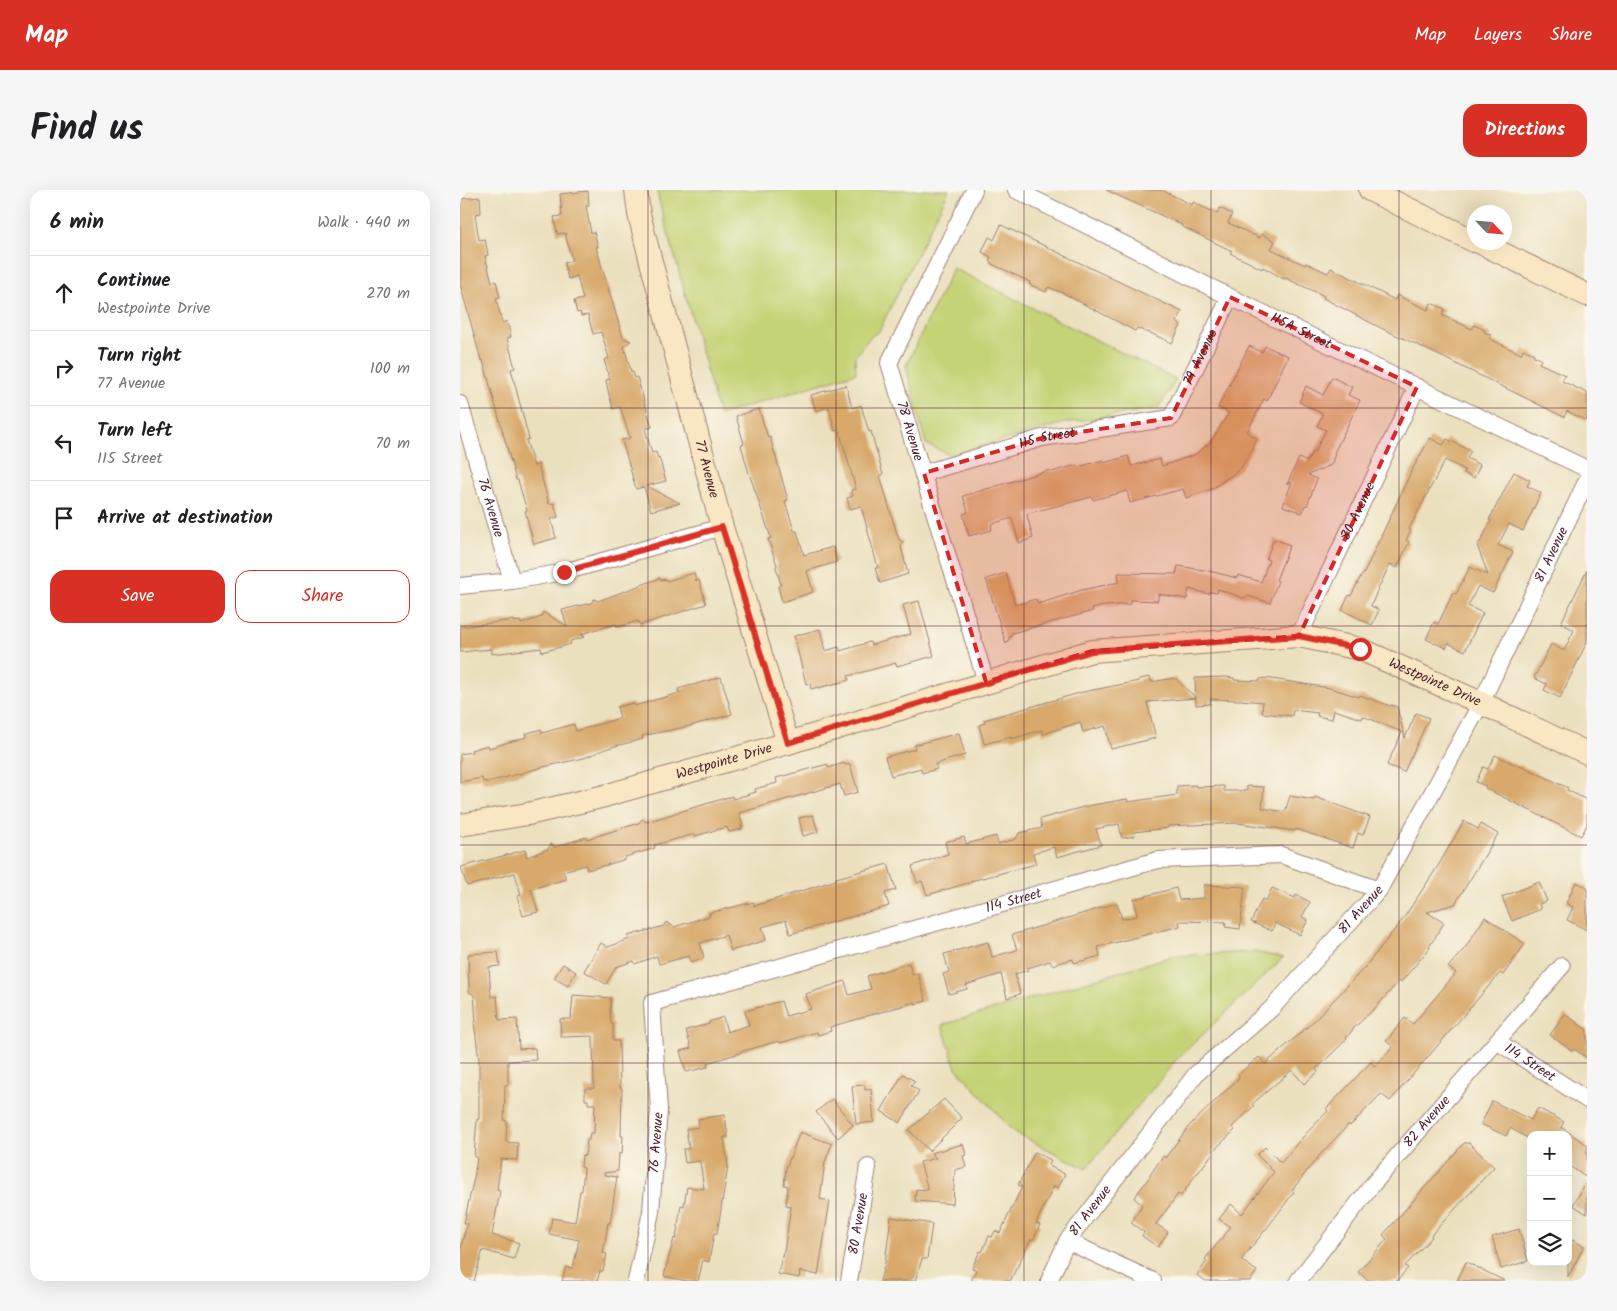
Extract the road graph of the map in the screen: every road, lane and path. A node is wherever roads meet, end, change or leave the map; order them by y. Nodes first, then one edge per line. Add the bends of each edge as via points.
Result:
1 (636, 190) edge
2 (974, 190) edge
3 (1016, 190) edge
4 (1370, 190) edge
5 (1467, 237) edge
6 (1494, 250) edge
7 (1587, 295) edge
8 (1230, 297) junction
9 (1417, 387) junction
10 (460, 404) edge
11 (1171, 418) joint
12 (1587, 469) edge
13 (924, 472) junction
14 (1587, 480) edge
15 (722, 527) junction
16 (512, 581) junction
17 (460, 586) edge
18 (1299, 636) junction
19 (986, 682) junction
20 (1481, 703) junction
21 (788, 743) junction
22 (1587, 753) edge
23 (460, 825) edge
24 (1379, 890) junction
25 (1562, 966) dead end
26 (652, 1003) joint
27 (1498, 1042) junction
28 (1587, 1100) edge
29 (868, 1167) dead end
30 (1067, 1241) junction
31 (636, 1281) edge
32 (849, 1281) edge
33 (1049, 1281) edge
34 (1153, 1281) edge
35 (1298, 1281) edge

1 - 15 street, 77 Avenue via 649,254
2 - 13 street, 78 Avenue via 889,363
3 - 8 street, 115A Street
4 - 5 street
6 - 7 street
8 - 9 street, 115A Street
8 - 11 street, 79 Avenue
9 - 12 street, 115A Street
9 - 18 street, 80 Avenue
10 - 16 street, 76 Avenue
11 - 13 street, 115 Street via 1042,438
13 - 19 street, 78 Avenue
14 - 20 street, 81 Avenue
15 - 16 street via 564,572
15 - 21 street, 77 Avenue
16 - 17 street
18 - 19 street, Westpointe Drive via 1092,651
18 - 20 street, Westpointe Drive via 1360,649
19 - 21 street, Westpointe Drive
20 - 22 street, Westpointe Drive
20 - 24 street, 81 Avenue
21 - 23 street, Westpointe Drive via 601,797
24 - 26 street, 114 Street via 1281,855 1158,860
24 - 30 street, 81 Avenue via 1270,1009 1196,1074
25 - 27 street, 82 Avenue
26 - 31 street, 76 Avenue via 659,1110 652,1212
27 - 28 street, 114 Street
27 - 35 street, 82 Avenue via 1372,1184
29 - 32 street, 80 Avenue
30 - 33 street, 81 Avenue
30 - 34 street

